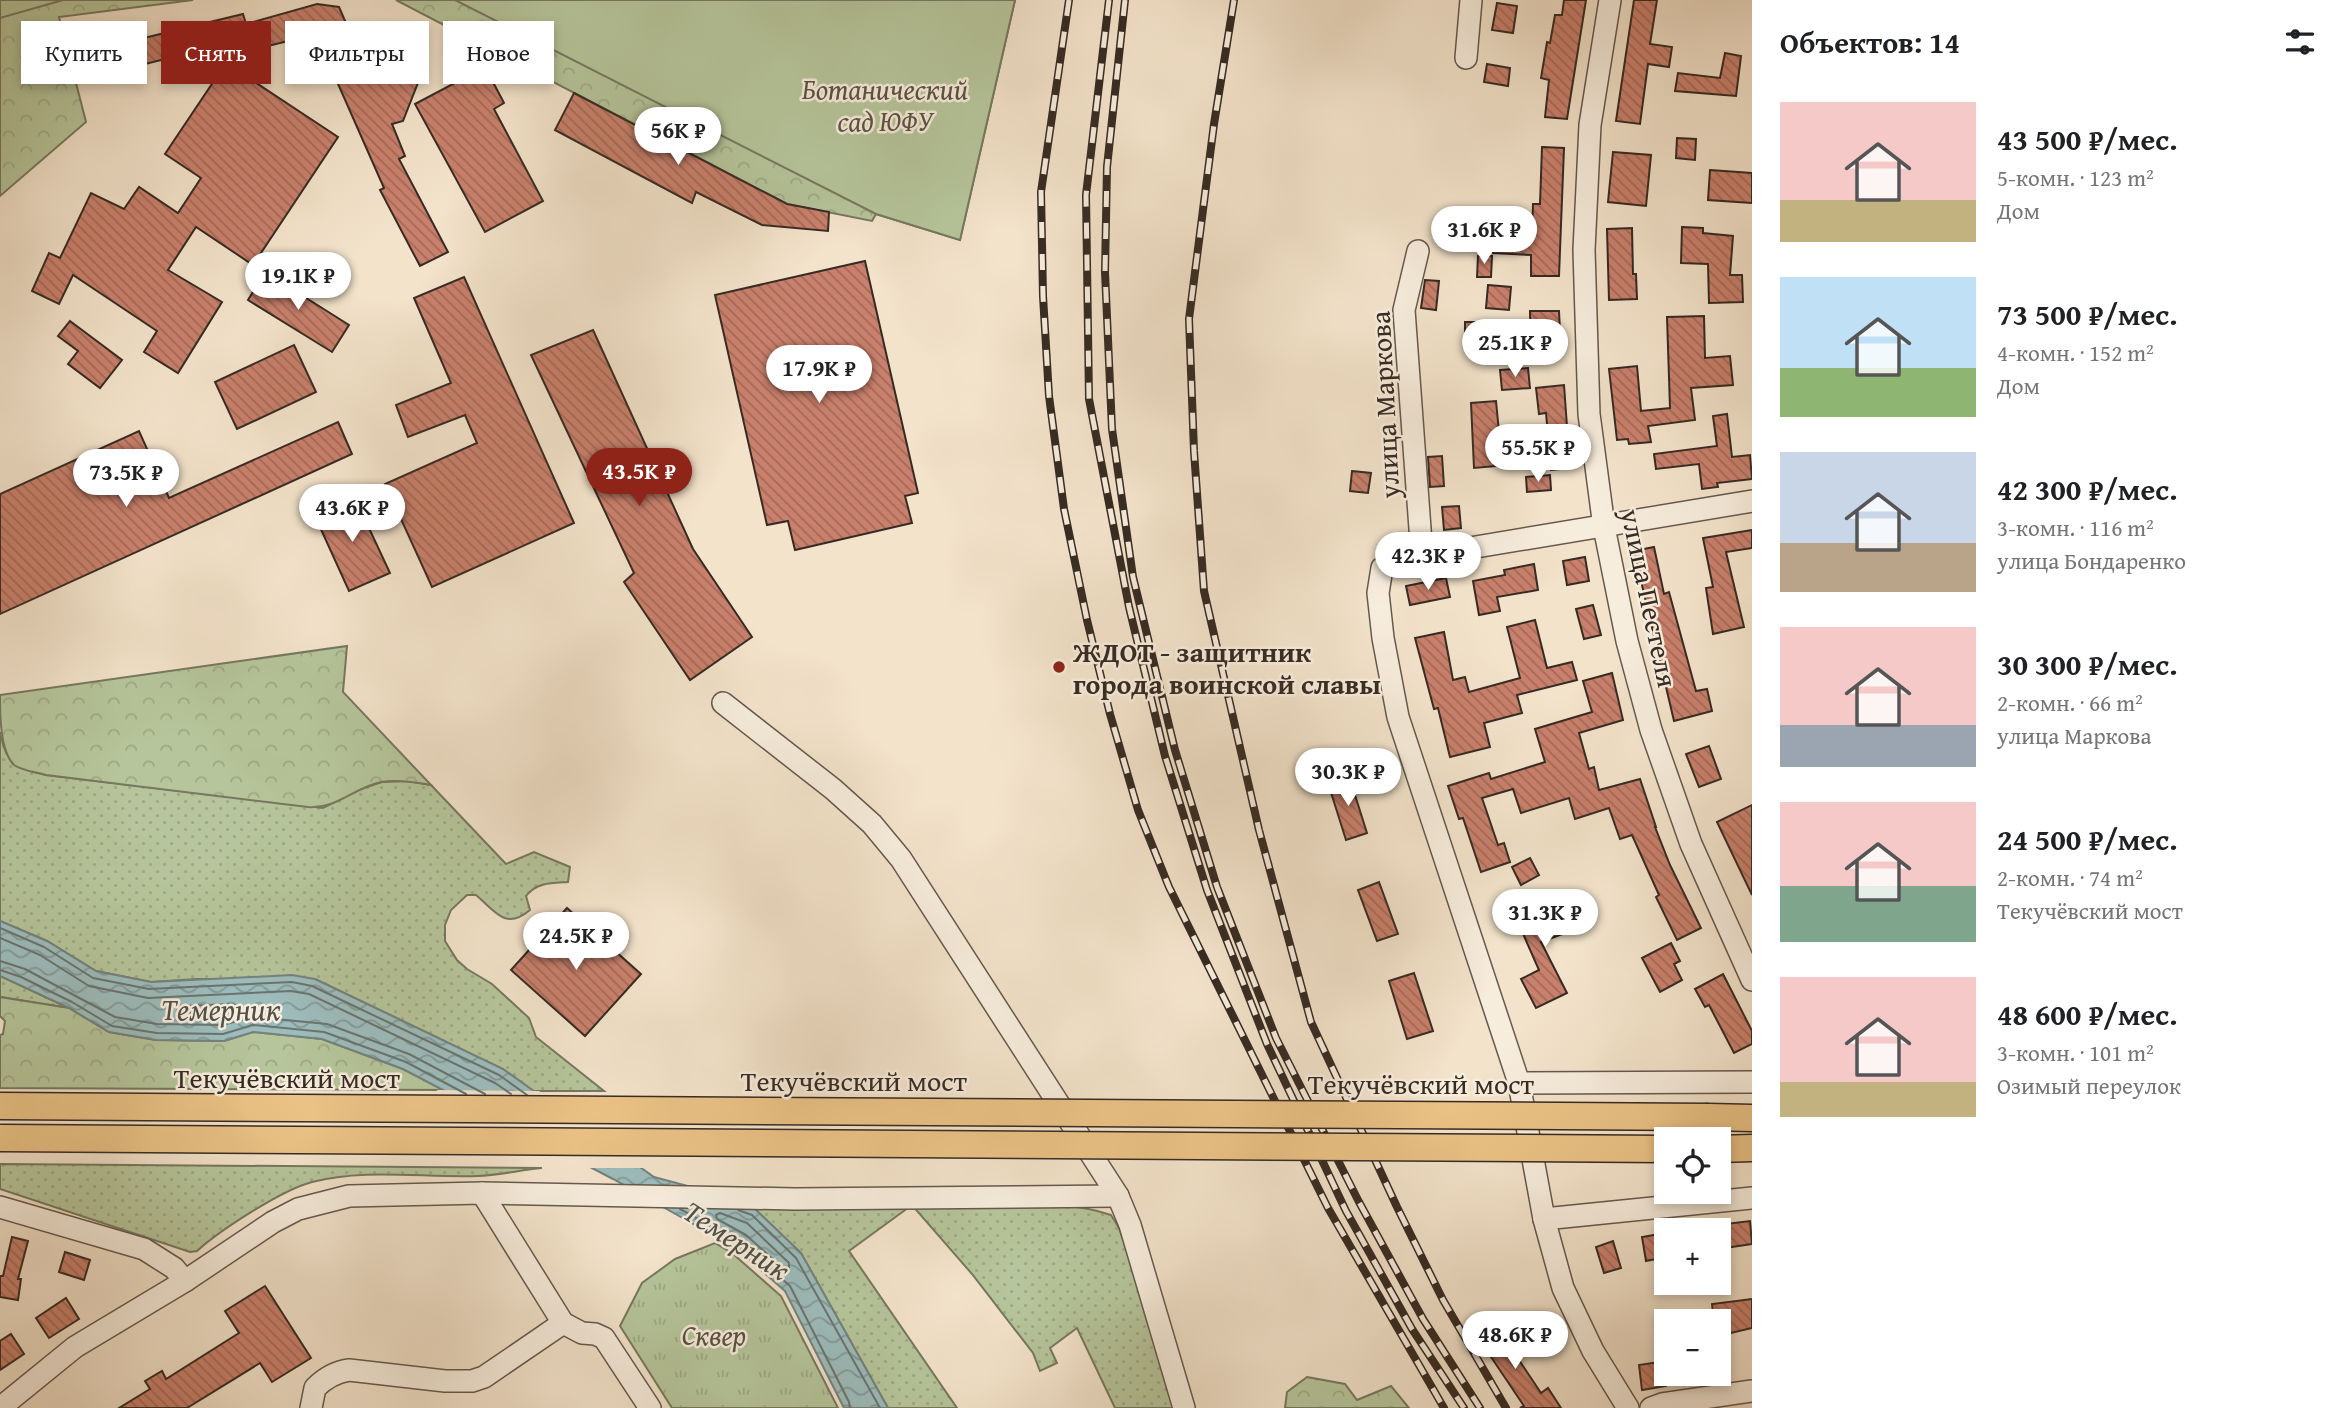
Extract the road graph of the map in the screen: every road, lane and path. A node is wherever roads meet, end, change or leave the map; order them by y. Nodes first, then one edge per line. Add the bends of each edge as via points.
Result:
1 (1471, 0) edge
2 (1610, 0) edge
3 (1466, 58) dead end
4 (1418, 251) dead end
5 (1752, 501) edge
6 (1604, 527) junction
7 (1422, 556) junction
8 (723, 703) dead end
9 (1752, 979) edge
10 (1752, 1082) edge
11 (1519, 1083) junction
12 (0, 1107) edge
13 (1752, 1118) edge
14 (0, 1138) edge
15 (1752, 1148) edge
16 (1654, 1149) edge
17 (1731, 1149) edge
18 (482, 1194) junction
19 (1118, 1196) junction
20 (1752, 1198) edge
21 (0, 1207) edge
22 (1544, 1219) junction
23 (186, 1280) junction
24 (564, 1323) junction
25 (1752, 1391) edge
26 (0, 1408) edge
27 (311, 1408) edge
28 (650, 1408) edge
29 (1184, 1408) edge
30 (1628, 1408) edge
31 (1651, 1408) edge

1 - 3 street
2 - 6 street, улица Пестеля via 1590,125 1584,250 1589,414
4 - 7 street, улица Маркова via 1404,310
5 - 6 street
6 - 7 street
6 - 9 street, улица Пестеля via 1651,730 1691,844
7 - 11 street via 1382,568 1378,593 1381,627 1398,717
8 - 19 street via 833,789 872,824 901,859
10 - 11 street
11 - 22 street
12 - 13 main road, Текучёвский мост, bridge
14 - 16 main road, bridge
15 - 17 main road
18 - 19 street via 795,1199
18 - 23 street via 376,1194 323,1201 273,1222
18 - 24 street
19 - 29 street
20 - 22 street
21 - 23 street via 144,1249
22 - 30 street via 1563,1288 1592,1352
23 - 26 street via 75,1347
24 - 27 street via 484,1377 461,1382 349,1370 330,1375 315,1388
24 - 28 street via 582,1334 604,1338
25 - 31 street

